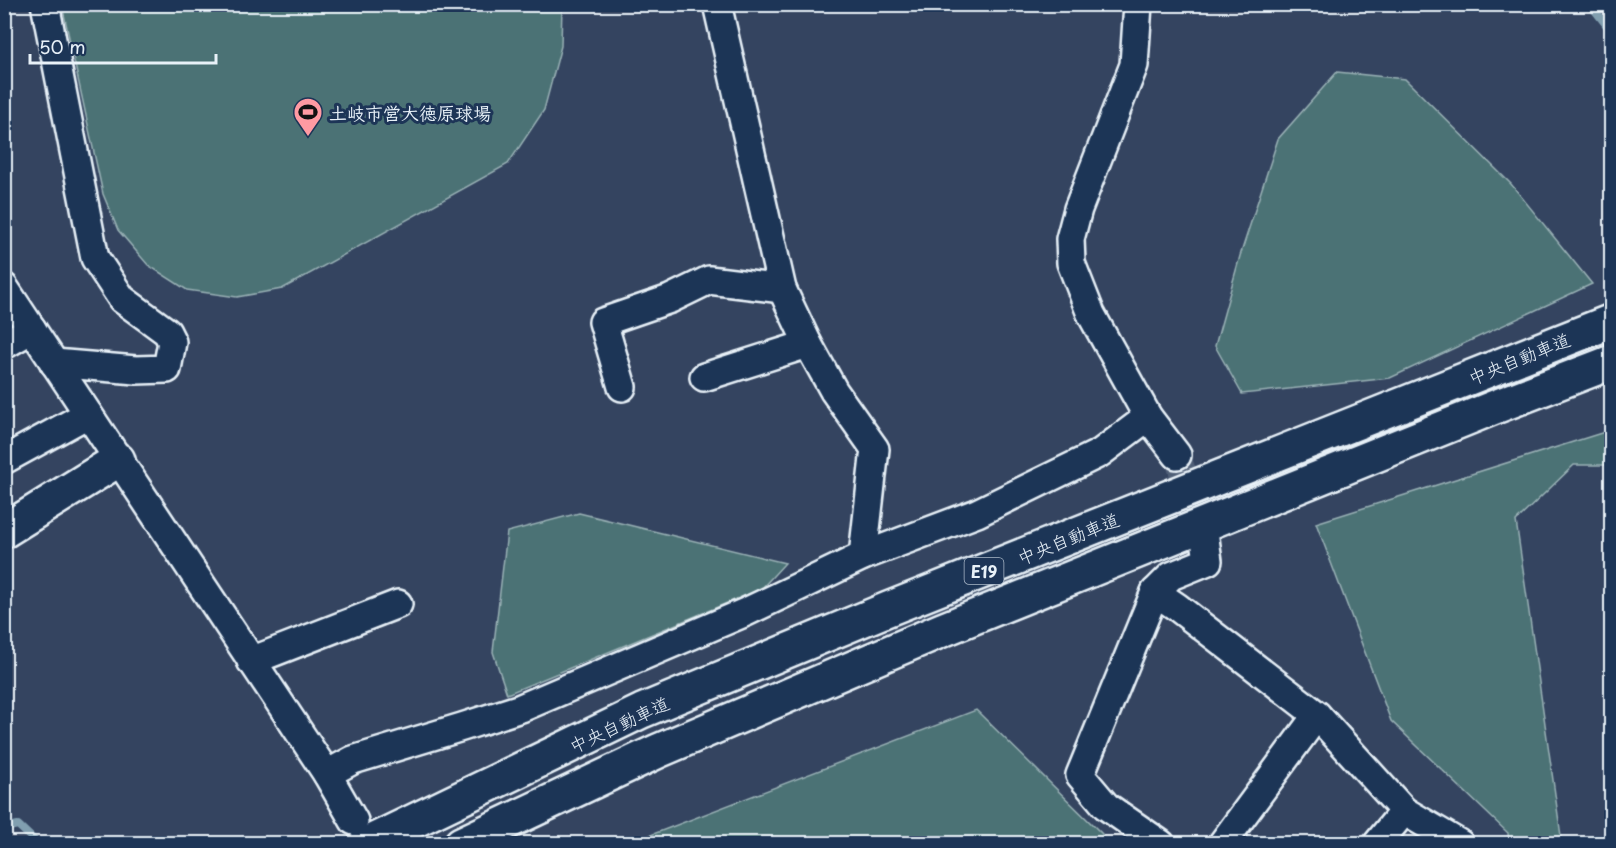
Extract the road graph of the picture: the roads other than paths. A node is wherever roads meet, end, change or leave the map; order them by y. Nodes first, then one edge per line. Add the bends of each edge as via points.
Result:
1 (45, 4) edge
2 (717, 4) edge
3 (1138, 4) edge
4 (4, 287) edge
5 (782, 289) junction
6 (1611, 321) edge
7 (32, 329) junction
8 (808, 344) junction
9 (4, 345) edge
10 (1611, 362) edge
11 (54, 363) junction
12 (704, 377) dead end
13 (622, 387) dead end
14 (88, 414) junction
15 (1149, 417) junction
16 (1177, 455) tunnel mouth
17 (4, 460) edge
18 (118, 460) junction
19 (4, 531) edge
20 (1205, 539) tunnel mouth
21 (863, 556) junction
22 (1155, 592) junction
23 (398, 604) dead end
24 (251, 661) junction
25 (1317, 715) junction
26 (327, 774) junction
27 (1404, 811) junction
28 (360, 832) edge
29 (461, 843) edge
30 (1161, 843) edge
31 (1222, 843) edge
32 (1377, 843) edge
33 (1460, 843) edge

1 - 11 street via 95,258 122,299 167,332 172,342 167,369
2 - 5 street
3 - 15 street via 1134,65 1070,239 1071,263 1091,314
4 - 7 street
5 - 8 street
5 - 13 street via 709,280 670,299 603,322
6 - 28 main road, 中央自動車道 / E19 via 910,600
7 - 9 street
7 - 11 street
8 - 12 street
8 - 21 street via 834,391 875,449
10 - 29 main road, 中央自動車道 / E19 via 942,630 658,751
11 - 14 street
14 - 17 street
14 - 18 street
15 - 16 street
15 - 21 street via 1100,453 998,503
18 - 19 main road
18 - 24 street
20 - 22 street via 1208,561 1171,576
21 - 26 street via 746,612 521,708 352,760
22 - 25 street
22 - 30 street via 1080,775 1106,806
23 - 24 street
24 - 26 street
25 - 27 street
25 - 31 street
26 - 28 street
27 - 32 street
27 - 33 street

